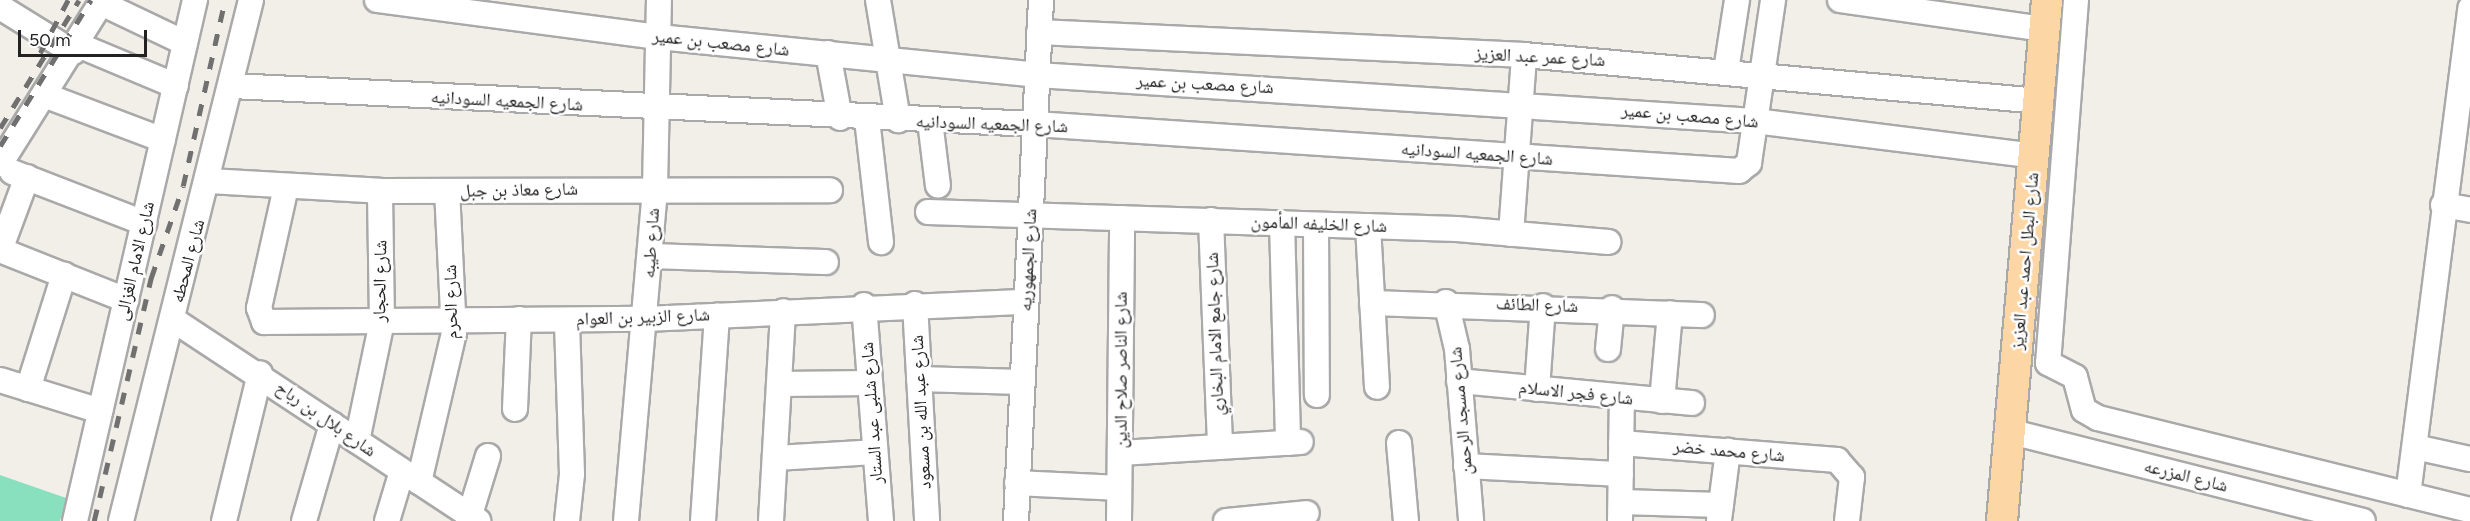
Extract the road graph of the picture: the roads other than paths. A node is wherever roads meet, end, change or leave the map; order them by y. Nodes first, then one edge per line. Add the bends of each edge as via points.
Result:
1 (195, 0) edge
2 (251, 0) edge
3 (377, 0) edge
4 (659, 0) edge
5 (878, 0) edge
6 (1041, 0) edge
7 (1737, 0) edge
8 (1773, 0) edge
9 (1840, 0) edge
10 (2076, 0) edge
11 (102, 2) edge
12 (0, 7) edge
13 (2470, 8) edge
14 (2046, 14) edge
15 (1039, 32) junction
16 (658, 37) junction
17 (185, 43) junction
18 (76, 48) junction
19 (828, 54) junction
20 (1524, 55) junction
21 (888, 59) junction
22 (1726, 71) junction
23 (2466, 74) edge
24 (1037, 75) junction
25 (1762, 75) junction
26 (176, 86) junction
27 (231, 86) junction
28 (44, 95) junction
29 (2039, 101) junction
30 (1521, 103) junction
31 (658, 109) junction
32 (840, 118) junction
33 (867, 119) junction
34 (898, 120) junction
35 (930, 121) junction
36 (1755, 121) junction
37 (1035, 124) junction
38 (163, 140) junction
39 (2035, 156) junction
40 (1517, 157) junction
41 (0, 166) edge
42 (27, 177) junction
43 (209, 181) junction
44 (938, 186) dead end
45 (286, 187) junction
46 (655, 189) junction
47 (830, 190) dead end
48 (380, 191) junction
49 (447, 191) junction
50 (2444, 205) junction
51 (2470, 210) edge
52 (928, 212) dead end
53 (1030, 217) junction
54 (1122, 218) junction
55 (1210, 220) junction
56 (144, 223) junction
57 (1282, 223) junction
58 (1316, 225) junction
59 (1368, 226) junction
60 (1511, 234) junction
61 (881, 242) dead end
62 (1608, 242) dead end
63 (0, 250) edge
64 (650, 256) junction
65 (826, 262) dead end
66 (64, 275) junction
67 (126, 300) junction
68 (1026, 302) junction
69 (1446, 302) junction
70 (1372, 303) junction
71 (915, 304) junction
72 (864, 305) junction
73 (1544, 306) junction
74 (1612, 308) junction
75 (783, 310) junction
76 (1670, 313) junction
77 (717, 315) junction
78 (1702, 315) dead end
79 (454, 319) junction
80 (519, 319) junction
81 (645, 319) junction
82 (172, 320) junction
83 (567, 320) junction
84 (382, 321) junction
85 (1608, 348) dead end
86 (260, 373) junction
87 (919, 379) junction
88 (0, 380) edge
89 (1459, 381) junction
90 (1022, 382) junction
91 (870, 383) junction
92 (780, 384) junction
93 (1377, 387) dead end
94 (28, 388) junction
95 (1537, 389) junction
96 (1317, 395) dead end
97 (1622, 398) junction
98 (1662, 401) junction
99 (1692, 403) dead end
100 (515, 409) dead end
101 (100, 411) junction
102 (332, 424) junction
103 (2008, 431) junction
104 (357, 441) junction
105 (1399, 442) dead end
106 (1622, 442) junction
107 (1220, 447) junction
108 (2415, 447) junction
109 (1728, 451) junction
110 (875, 452) junction
111 (1120, 453) junction
112 (489, 456) dead end
113 (776, 458) junction
114 (2470, 459) edge
115 (1466, 466) junction
116 (1621, 474) junction
117 (410, 477) junction
118 (1017, 483) junction
119 (1119, 488) junction
120 (2408, 495) junction
121 (2470, 510) edge
122 (1621, 512) edge
123 (1307, 513) dead end
124 (1720, 513) edge
125 (472, 519) edge
126 (75, 521) edge
127 (121, 521) edge
128 (224, 521) edge
129 (304, 521) edge
130 (387, 521) edge
131 (567, 521) edge
132 (626, 521) edge
133 (703, 521) edge
134 (771, 521) edge
135 (875, 521) edge
136 (927, 521) edge
137 (1016, 521) edge
138 (1119, 521) edge
139 (1226, 521) edge
140 (1406, 521) edge
141 (1471, 521) edge
142 (1847, 521) edge
143 (2002, 521) edge
144 (2363, 521) edge

1 - 17 street, شارع الامام الغزالى
2 - 27 street, شارع المحطه
3 - 16 street, شارع مصعب بن عمير
4 - 16 street, شارع طيبه
5 - 21 street
6 - 15 street, شارع الجمهوريه
7 - 22 street
8 - 25 street
9 - 14 street
10 - 120 street via 2048,363 2075,377 2084,410 2098,418
11 - 17 street
11 - 18 street
12 - 18 street
13 - 23 street
14 - 29 main road, شارع البطل احمد عبد العزيز
15 - 20 street, شارع عمر عبد العزيز
15 - 24 street, شارع الجمهوريه
16 - 19 street, شارع مصعب بن عمير
16 - 31 street, شارع طيبه
17 - 26 street, شارع الامام الغزالى
18 - 26 street
18 - 28 street
19 - 21 street, شارع مصعب بن عمير
19 - 32 street
20 - 22 street, شارع عمر عبد العزيز
20 - 30 street
21 - 24 street, شارع مصعب بن عمير
21 - 34 street
22 - 25 street, شارع عمر عبد العزيز
23 - 50 street
24 - 30 street, شارع مصعب بن عمير
24 - 37 street, شارع الجمهوريه
25 - 29 street, شارع عمر عبد العزيز
25 - 36 street
26 - 38 street, شارع الامام الغزالى
27 - 31 street, شارع الجمعيه السودانيه
27 - 43 street, شارع المحطه
28 - 38 street
28 - 41 street
29 - 39 main road, شارع البطل احمد عبد العزيز
30 - 36 street, شارع مصعب بن عمير
30 - 40 street
31 - 32 street, شارع الجمعيه السودانيه
31 - 46 street, شارع طيبه
32 - 33 street, شارع الجمعيه السودانيه
33 - 34 street, شارع الجمعيه السودانيه
33 - 61 street
34 - 35 street, شارع الجمعيه السودانيه
35 - 37 street, شارع الجمعيه السودانيه
35 - 44 street
36 - 39 street, شارع مصعب بن عمير
36 - 40 street, شارع الجمعيه السودانيه via 1749,163 1732,171
37 - 40 street, شارع الجمعيه السودانيه
37 - 53 street, شارع الجمهوريه
38 - 56 street, شارع الامام الغزالى
39 - 103 main road, شارع البطل احمد عبد العزيز
40 - 60 street
41 - 42 street
42 - 56 street
42 - 63 street
43 - 45 street, شارع معاذ بن جبل
43 - 82 street, شارع المحطه
45 - 48 street, شارع معاذ بن جبل
45 - 84 street, شارع الزبير بن العوام via 260,319
46 - 47 street, شارع معاذ بن جبل
46 - 49 street, شارع معاذ بن جبل
46 - 64 street, شارع طيبه
48 - 49 street, شارع معاذ بن جبل
48 - 84 street, شارع الحجار
49 - 79 street, شارع الحرم
50 - 51 street
50 - 108 street
52 - 53 street, شارع الخليفه المأمون
53 - 54 street, شارع الخليفه المأمون
53 - 68 street, شارع الجمهوريه
54 - 55 street, شارع الخليفه المأمون
54 - 111 street, شارع الناصر صلاح الدين
55 - 57 street, شارع الخليفه المأمون
55 - 107 street, شارع جامع الامام البخاري
56 - 67 street, شارع الامام الغزالى
57 - 58 street, شارع الخليفه المأمون
57 - 107 street via 1295,443
58 - 59 street, شارع الخليفه المأمون
58 - 96 street
59 - 60 street, شارع الخليفه المأمون
59 - 70 street
60 - 62 street, شارع الخليفه المأمون
63 - 66 street
64 - 65 street
64 - 81 street, شارع طيبه
66 - 67 street
66 - 94 street
67 - 101 street, شارع الامام الغزالى
68 - 71 street, شارع الزبير بن العوام
68 - 90 street, شارع الجمهوريه
69 - 70 street, شارع الطائف
69 - 73 street, شارع الطائف
69 - 89 street, شارع مسجد الرحمن
70 - 93 street
71 - 72 street, شارع الزبير بن العوام
71 - 87 street, شارع عبد الله بن مسعود
72 - 75 street, شارع الزبير بن العوام
72 - 91 street, شارع شلبى عبد الستار
73 - 74 street, شارع الطائف
73 - 95 street
74 - 76 street, شارع الطائف
74 - 85 street
75 - 77 street, شارع الزبير بن العوام
75 - 92 street
76 - 78 street, شارع الطائف
76 - 98 street
77 - 81 street, شارع الزبير بن العوام
77 - 133 street
79 - 80 street, شارع الزبير بن العوام
79 - 84 street, شارع الزبير بن العوام
79 - 117 street, شارع الحرم via 452,348
80 - 83 street, شارع الزبير بن العوام
80 - 100 street
81 - 83 street, شارع الزبير بن العوام
81 - 132 street, شارع طيبه
82 - 86 street, شارع بلال بن رباح
82 - 127 street, شارع المحطه
83 - 131 street via 572,474
84 - 104 street, شارع الحجار
86 - 102 street, شارع بلال بن رباح
86 - 128 street
87 - 90 street
87 - 136 street, شارع عبد الله بن مسعود
88 - 94 street
89 - 95 street, شارع فجر الاسلام
89 - 115 street, شارع مسجد الرحمن
90 - 118 street, شارع الجمهوريه
91 - 92 street
91 - 110 street, شارع شلبى عبد الستار
92 - 113 street
94 - 101 street
95 - 97 street, شارع فجر الاسلام
97 - 98 street, شارع فجر الاسلام
97 - 106 street
98 - 99 street, شارع فجر الاسلام
101 - 126 street, شارع الامام الغزالى
102 - 104 street, شارع بلال بن رباح
102 - 129 street
103 - 143 main road, شارع البطل احمد عبد العزيز
103 - 144 street, شارع المزرعه
104 - 117 street, شارع بلال بن رباح
105 - 140 street
106 - 109 street, شارع محمد خضر
106 - 116 street
107 - 111 street
108 - 114 street
108 - 120 street
109 - 124 street
109 - 142 street, شارع محمد خضر via 1837,460 1852,477
110 - 113 street
110 - 135 street, شارع شلبى عبد الستار
111 - 119 street, شارع الناصر صلاح الدين
112 - 125 street
113 - 134 street
115 - 116 street
115 - 141 street, شارع مسجد الرحمن
116 - 122 street
117 - 125 street, شارع بلال بن رباح
117 - 130 street, شارع الحرم
118 - 119 street
118 - 137 street, شارع الجمهوريه
119 - 138 street, شارع الناصر صلاح الدين
120 - 121 street
122 - 124 street
123 - 139 street

